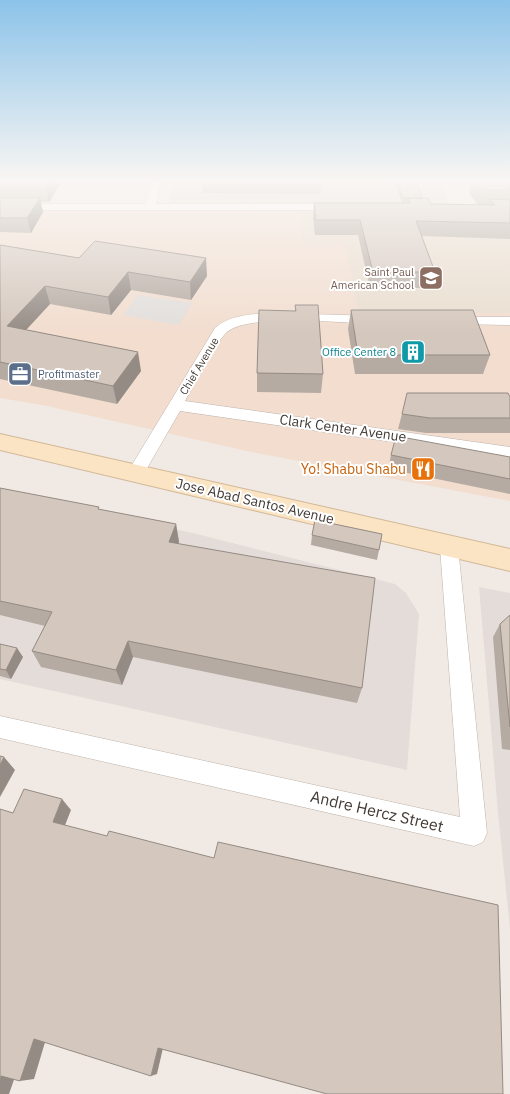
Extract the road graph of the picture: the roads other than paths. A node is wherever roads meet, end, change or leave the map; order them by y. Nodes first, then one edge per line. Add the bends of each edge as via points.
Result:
1 (392, 320) edge
2 (442, 321) edge
3 (510, 321) edge
4 (176, 405) junction
5 (0, 442) edge
6 (510, 453) edge
7 (136, 473) junction
8 (450, 547) junction
9 (510, 560) edge
10 (0, 726) edge

1 - 4 street, Chief Avenue via 270,317 227,325 216,336
2 - 3 street
4 - 6 street, Clark Center Avenue
4 - 7 street, Chief Avenue
5 - 7 main road, Jose Abad Santos Avenue
7 - 8 main road, Jose Abad Santos Avenue
8 - 9 main road, Jose Abad Santos Avenue
8 - 10 street, Andre Hercz Street via 474,833

